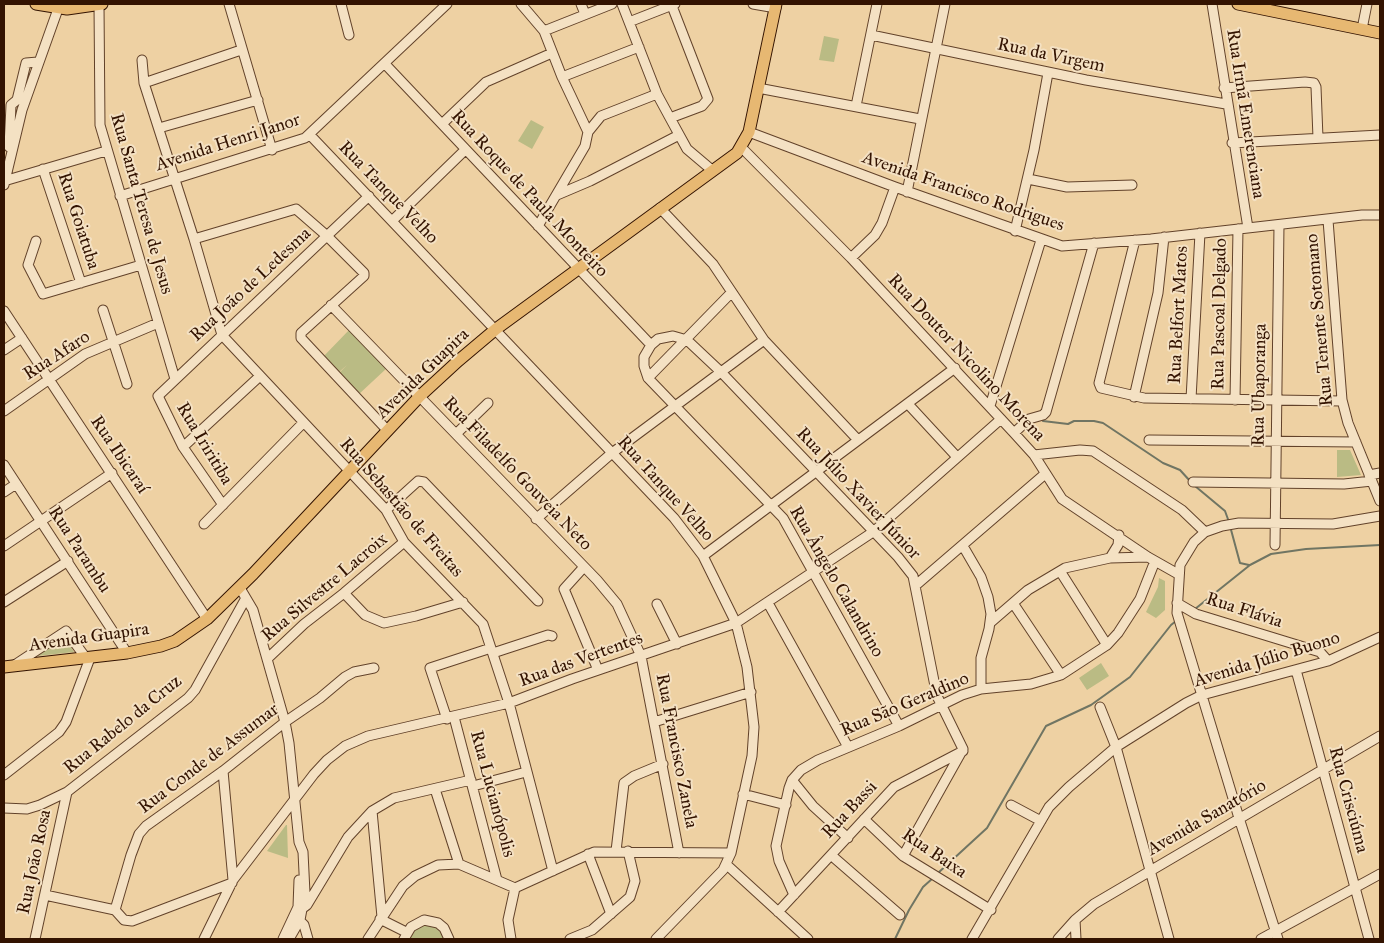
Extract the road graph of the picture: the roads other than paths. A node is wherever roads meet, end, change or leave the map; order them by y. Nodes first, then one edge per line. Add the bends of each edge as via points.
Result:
1 (36, 4) edge
2 (100, 4) edge
3 (228, 4) edge
4 (341, 4) edge
5 (447, 4) edge
6 (521, 4) edge
7 (581, 4) edge
8 (612, 4) edge
9 (622, 4) edge
10 (754, 4) edge
11 (877, 4) edge
12 (945, 4) edge
13 (1212, 4) edge
14 (1238, 4) edge
15 (1367, 4) edge
16 (674, 5) edge
17 (776, 6) edge
18 (58, 9) junction
19 (585, 14) junction
20 (629, 22) junction
21 (1362, 29) junction
22 (544, 31) junction
23 (1380, 33) edge
24 (349, 35) dead end
25 (871, 35) junction
26 (639, 47) junction
27 (936, 47) junction
28 (241, 50) junction
29 (552, 53) junction
30 (142, 60) dead end
31 (38, 62) junction
32 (385, 64) junction
33 (1048, 73) junction
34 (562, 77) junction
35 (144, 83) junction
36 (758, 88) junction
37 (1224, 88) junction
38 (657, 94) junction
39 (258, 100) junction
40 (7, 104) edge
41 (1226, 104) junction
42 (856, 106) junction
43 (670, 118) junction
44 (920, 118) junction
45 (442, 124) junction
46 (159, 128) junction
47 (588, 132) junction
48 (749, 132) junction
49 (310, 135) junction
50 (679, 135) junction
51 (1380, 135) edge
52 (1318, 138) junction
53 (1232, 143) junction
54 (742, 148) junction
55 (272, 150) junction
56 (466, 150) junction
57 (106, 151) junction
58 (8, 165) junction
59 (44, 169) junction
60 (713, 171) junction
61 (175, 178) junction
62 (1028, 179) junction
63 (4, 182) edge
64 (1132, 184) dead end
65 (895, 187) junction
66 (907, 192) junction
67 (557, 195) junction
68 (120, 196) junction
69 (369, 196) junction
70 (660, 208) junction
71 (1380, 215) edge
72 (1328, 220) junction
73 (392, 221) junction
74 (1278, 225) junction
75 (538, 226) junction
76 (1243, 229) junction
77 (1015, 231) junction
78 (1200, 234) junction
79 (327, 236) junction
80 (1164, 237) junction
81 (194, 239) junction
82 (36, 240) dead end
83 (1041, 240) junction
84 (1135, 240) junction
85 (1094, 243) junction
86 (851, 258) junction
87 (141, 265) junction
88 (578, 269) junction
89 (81, 283) junction
90 (731, 293) junction
91 (331, 305) junction
92 (103, 310) dead end
93 (4, 311) edge
94 (158, 323) junction
95 (496, 329) junction
96 (222, 335) junction
97 (22, 338) junction
98 (114, 340) junction
99 (687, 340) junction
100 (764, 340) junction
101 (651, 345) junction
102 (4, 350) edge
103 (954, 368) junction
104 (721, 372) junction
105 (260, 376) junction
106 (648, 378) junction
107 (175, 379) junction
108 (49, 380) junction
109 (127, 384) dead end
110 (420, 396) junction
111 (1134, 397) junction
112 (159, 399) joint
113 (1191, 399) junction
114 (1235, 400) junction
115 (1276, 401) junction
116 (1342, 401) junction
117 (488, 403) dead end
118 (908, 404) junction
119 (675, 406) junction
120 (990, 406) junction
121 (4, 411) edge
122 (1001, 419) junction
123 (303, 423) junction
124 (388, 431) junction
125 (1014, 433) junction
126 (456, 434) junction
127 (858, 440) junction
128 (1149, 440) dead end
129 (1276, 442) junction
130 (1356, 442) junction
131 (183, 447) junction
132 (612, 453) junction
133 (1034, 455) junction
134 (957, 457) junction
135 (4, 465) edge
136 (350, 472) junction
137 (112, 473) junction
138 (815, 473) junction
139 (1380, 473) edge
140 (1045, 474) junction
141 (1370, 478) junction
142 (1193, 482) dead end
143 (1274, 483) junction
144 (16, 484) junction
145 (4, 492) edge
146 (1380, 501) edge
147 (223, 505) junction
148 (771, 505) junction
149 (386, 510) junction
150 (1380, 516) edge
151 (536, 519) junction
152 (41, 521) junction
153 (204, 524) dead end
154 (1275, 524) junction
155 (873, 532) junction
156 (1205, 532) junction
157 (1119, 535) junction
158 (404, 542) junction
159 (1275, 545) dead end
160 (4, 546) edge
161 (963, 546) junction
162 (703, 556) junction
163 (1110, 558) junction
164 (1151, 559) junction
165 (68, 561) junction
166 (584, 568) junction
167 (1060, 570) junction
168 (814, 571) junction
169 (1178, 574) junction
170 (916, 585) junction
171 (344, 593) junction
172 (242, 597) junction
173 (538, 601) dead end
174 (4, 602) edge
175 (463, 602) junction
176 (768, 603) junction
177 (1013, 603) junction
178 (657, 604) dead end
179 (1179, 607) junction
180 (1196, 614) junction
181 (207, 619) junction
182 (991, 622) junction
183 (736, 623) junction
184 (1181, 623) junction
185 (552, 636) dead end
186 (1380, 637) edge
187 (677, 644) junction
188 (1107, 645) junction
189 (492, 650) junction
190 (127, 654) junction
191 (641, 656) junction
192 (88, 658) junction
193 (267, 659) junction
194 (1328, 661) junction
195 (8, 666) edge
196 (374, 668) dead end
197 (598, 670) junction
198 (1296, 670) junction
199 (1061, 675) junction
200 (981, 689) junction
201 (751, 692) junction
202 (1202, 695) junction
203 (509, 704) junction
204 (940, 704) junction
205 (1100, 707) dead end
206 (451, 718) junction
207 (285, 722) junction
208 (654, 722) junction
209 (899, 726) junction
210 (1380, 736) edge
211 (848, 747) junction
212 (1116, 748) junction
213 (962, 753) junction
214 (663, 764) junction
215 (1323, 769) junction
216 (223, 771) junction
217 (526, 772) junction
218 (4, 775) edge
219 (792, 780) junction
220 (472, 783) junction
221 (435, 789) junction
222 (67, 792) junction
223 (743, 794) junction
224 (296, 799) junction
225 (786, 804) junction
226 (1010, 804) dead end
227 (4, 808) edge
228 (372, 811) junction
229 (1239, 818) junction
230 (864, 819) junction
231 (1041, 821) junction
232 (848, 838) junction
233 (616, 851) junction
234 (628, 851) junction
235 (731, 852) junction
236 (679, 853) junction
237 (588, 854) junction
238 (831, 855) junction
239 (903, 856) junction
240 (459, 864) junction
241 (727, 864) junction
242 (553, 871) junction
243 (1150, 871) junction
244 (328, 872) junction
245 (1380, 874) edge
246 (497, 880) junction
247 (232, 882) junction
248 (302, 884) junction
249 (1355, 886) junction
250 (515, 888) junction
251 (794, 894) junction
252 (45, 895) junction
253 (301, 907) junction
254 (115, 910) junction
255 (991, 910) junction
256 (778, 912) junction
257 (611, 914) junction
258 (900, 916) dead end
259 (381, 918) junction
260 (1076, 920) junction
261 (296, 922) junction
262 (1277, 935) edge
263 (405, 936) edge
264 (35, 939) edge
265 (204, 939) edge
266 (283, 939) edge
267 (290, 939) edge
268 (302, 939) edge
269 (308, 939) edge
270 (368, 939) edge
271 (449, 939) edge
272 (511, 939) edge
273 (570, 939) edge
274 (656, 939) edge
275 (808, 939) edge
276 (972, 939) edge
277 (1058, 939) edge
278 (1076, 939) edge
279 (1169, 939) edge
280 (1261, 939) edge
281 (1369, 939) edge

1 - 18 main road
2 - 18 main road
2 - 57 street, Rua Santa Teresa de Jesus via 98,114
3 - 28 street
4 - 24 street
5 - 32 street, Avenida Henri Janor
6 - 22 street
7 - 19 street
8 - 19 street
9 - 20 street
10 - 17 street
11 - 25 street
12 - 27 street
13 - 37 street, Rua Irmã Emerenciana
14 - 21 main road
15 - 21 street
16 - 20 street
16 - 43 street via 708,98 702,106
17 - 36 main road, Avenida Guapira
18 - 31 street
19 - 22 street
20 - 26 street
21 - 23 main road
22 - 29 street
25 - 27 street, Rua da Virgem
25 - 42 street
26 - 34 street
26 - 38 street
27 - 33 street, Rua da Virgem
27 - 44 street
28 - 35 street
28 - 39 street
29 - 34 street
29 - 45 street via 486,82
30 - 35 street
31 - 40 street via 26,63 17,100
31 - 58 street
32 - 45 street, Rua Roque de Paula Monteiro
32 - 49 street, Avenida Henri Janor
33 - 41 street, Rua da Virgem
33 - 62 street
34 - 47 street
35 - 46 street
36 - 42 street
36 - 48 main road, Avenida Guapira
37 - 41 street, Rua Irmã Emerenciana
37 - 52 street via 1314,83
38 - 43 street
38 - 47 street via 602,116
39 - 46 street
39 - 55 street
40 - 58 street
41 - 53 street, Rua Irmã Emerenciana
42 - 44 street
43 - 50 street
44 - 66 street
45 - 56 street, Rua Roque de Paula Monteiro
46 - 61 street
47 - 67 street via 585,146
48 - 54 main road, Avenida Guapira
48 - 65 street, Avenida Francisco Rodrigues
49 - 55 street, Avenida Henri Janor
49 - 69 street, Rua Tanque Velho
50 - 60 street via 687,149
50 - 67 street
51 - 52 street
52 - 53 street
53 - 76 street, Rua Irmã Emerenciana
54 - 60 main road, Avenida Guapira
54 - 86 street, Rua Doutor Nicolino Morena
55 - 61 street, Avenida Henri Janor
56 - 73 street
56 - 75 street, Rua Roque de Paula Monteiro
57 - 59 street
57 - 68 street, Rua Santa Teresa de Jesus
58 - 63 street
59 - 63 street
59 - 89 street, Rua Goiatuba
60 - 70 main road, Avenida Guapira
61 - 68 street, Avenida Henri Janor
61 - 81 street
62 - 64 street via 1067,187
62 - 77 street
65 - 66 street, Avenida Francisco Rodrigues
65 - 86 street via 875,235
66 - 77 street, Avenida Francisco Rodrigues
67 - 75 street
68 - 87 street, Rua Santa Teresa de Jesus
69 - 73 street, Rua Tanque Velho
69 - 79 street, Rua João de Ledesma
70 - 88 main road, Avenida Guapira
70 - 90 street via 702,251
71 - 72 street, Avenida Francisco Rodrigues
72 - 74 street, Avenida Francisco Rodrigues
72 - 116 street, Rua Tenente Sotomano
73 - 95 street, Rua Tanque Velho
74 - 76 street, Avenida Francisco Rodrigues
74 - 115 street, Rua Ubaporanga
75 - 88 street, Rua Roque de Paula Monteiro
76 - 78 street, Avenida Francisco Rodrigues
76 - 114 street, Rua Pascoal Delgado
77 - 83 street, Avenida Francisco Rodrigues
78 - 80 street, Avenida Francisco Rodrigues
78 - 113 street, Rua Belfort Matos
79 - 81 street via 296,209
79 - 91 street via 364,274
79 - 96 street, Rua João de Ledesma
80 - 84 street, Avenida Francisco Rodrigues
80 - 111 street via 1158,293
81 - 96 street
82 - 89 street via 28,265 41,293
83 - 85 street, Avenida Francisco Rodrigues via 1062,246
83 - 120 street
84 - 85 street, Avenida Francisco Rodrigues
84 - 111 street via 1099,383 1104,389
85 - 125 street via 1046,412 1029,419
86 - 103 street, Rua Doutor Nicolino Morena
87 - 89 street
87 - 94 street, Rua Santa Teresa de Jesus
88 - 95 main road, Avenida Guapira
88 - 101 street, Rua Roque de Paula Monteiro
90 - 99 street
90 - 100 street
91 - 110 street, Rua Filadelfo Gouveia Neto
91 - 124 street via 301,333 301,338
92 - 98 street
93 - 97 street, Rua Ibicaraí
94 - 98 street, Rua Afaro
94 - 107 street, Rua Santa Teresa de Jesus
95 - 110 main road, Avenida Guapira
95 - 132 street, Rua Tanque Velho
96 - 105 street, Rua Sebastião de Freitas
96 - 107 street, Rua João de Ledesma
97 - 102 street
97 - 108 street, Rua Ibicaraí
98 - 108 street, Rua Afaro via 75,360
98 - 109 street
99 - 101 street via 668,336
99 - 104 street, Rua Júlio Xavier Júnior
99 - 106 street
100 - 104 street
100 - 127 street
101 - 106 street via 644,362
103 - 118 street
103 - 120 street, Rua Doutor Nicolino Morena
104 - 119 street
104 - 138 street, Rua Júlio Xavier Júnior
105 - 123 street, Rua Sebastião de Freitas
105 - 131 street
106 - 119 street, Rua Ângelo Calandrino
107 - 112 street, Rua João de Ledesma
108 - 121 street, Rua Afaro
108 - 137 street, Rua Ibicaraí
110 - 124 main road, Avenida Guapira
110 - 126 street, Rua Filadelfo Gouveia Neto
111 - 113 street
112 - 131 street, Rua Iriritiba
113 - 114 street
114 - 115 street
115 - 116 street
115 - 129 street, Rua Ubaporanga
116 - 130 street, Rua Tenente Sotomano
117 - 126 street
118 - 127 street
118 - 134 street
119 - 132 street
119 - 148 street, Rua Ângelo Calandrino
120 - 122 street, Rua Doutor Nicolino Morena
122 - 125 street, Rua Doutor Nicolino Morena
122 - 134 street, Rua das Vertentes
123 - 136 street, Rua Sebastião de Freitas
123 - 147 street
124 - 136 main road, Avenida Guapira
125 - 133 street, Rua Doutor Nicolino Morena
126 - 151 street, Rua Filadelfo Gouveia Neto
127 - 138 street
128 - 129 street
129 - 130 street
129 - 143 street, Rua Ubaporanga
130 - 141 street, Rua Tenente Sotomano
131 - 147 street, Rua Iriritiba
132 - 151 street
132 - 162 street, Rua Tanque Velho via 674,518
133 - 140 street, Rua Doutor Nicolino Morena
133 - 156 street via 1080,450 1093,452 1182,510
134 - 155 street, Rua das Vertentes
135 - 144 street, Rua Parambu
136 - 149 street, Rua Sebastião de Freitas
136 - 172 main road, Avenida Guapira
137 - 152 street
137 - 181 street, Rua Ibicaraí
138 - 148 street
138 - 155 street, Rua Júlio Xavier Júnior
139 - 141 street
140 - 157 street, Rua Doutor Nicolino Morena via 1062,499
140 - 161 street
141 - 143 street via 1344,484
141 - 146 street, Rua Tenente Sotomano
142 - 143 street
143 - 154 street, Rua Ubaporanga
144 - 145 street
144 - 152 street, Rua Parambu
147 - 153 street
148 - 162 street
148 - 168 street, Rua Ângelo Calandrino via 783,518
149 - 158 street, Rua Sebastião de Freitas
149 - 173 street via 418,481 424,482
150 - 154 street via 1333,524
151 - 166 street, Rua Filadelfo Gouveia Neto
152 - 160 street
152 - 165 street, Rua Parambu
154 - 156 street via 1233,524
154 - 159 street, Rua Ubaporanga
155 - 168 street, Rua das Vertentes
155 - 170 street, Rua Júlio Xavier Júnior via 909,570
156 - 169 street via 1185,553
157 - 163 street via 1118,545
157 - 164 street, Rua Doutor Nicolino Morena
158 - 171 street, Rua Silvestre Lacroix
158 - 175 street, Rua Sebastião de Freitas
161 - 170 street
161 - 182 street via 985,587
162 - 183 street, Rua Tanque Velho
163 - 164 street
163 - 167 street
164 - 169 street, Rua Doutor Nicolino Morena
164 - 188 street, Rua São Geraldino via 1131,615
165 - 174 street
165 - 190 street, Rua Parambu
166 - 191 street, Rua Filadelfo Gouveia Neto via 617,604
166 - 197 street via 564,589
167 - 177 street
167 - 188 street
168 - 176 street, Rua das Vertentes
168 - 209 street, Rua Ângelo Calandrino
169 - 179 street
170 - 204 street, Rua Júlio Xavier Júnior
171 - 175 street via 365,615 384,623
171 - 193 street, Rua Silvestre Lacroix
172 - 181 main road, Avenida Guapira via 228,600
172 - 193 street via 253,610
172 - 222 street, Rua Rabelo da Cruz via 188,698
175 - 189 street, Rua Sebastião de Freitas via 483,624
176 - 183 street, Rua das Vertentes
176 - 211 street
177 - 182 street
177 - 199 street
178 - 187 street
179 - 180 street, Rua Flávia
179 - 184 street
180 - 184 street
180 - 194 street, Rua Flávia via 1320,652
181 - 190 main road, Avenida Guapira via 175,641
182 - 200 street via 981,658
183 - 187 street, Rua das Vertentes
183 - 201 street, Rua Tanque Velho
184 - 202 street
185 - 189 street
186 - 194 street, Avenida Júlio Buono
187 - 191 street, Rua das Vertentes
188 - 199 street, Rua São Geraldino
189 - 203 street, Rua Sebastião de Freitas
189 - 206 street, Rua Lucianópolis via 430,668
190 - 192 main road, Avenida Guapira
191 - 197 street, Rua das Vertentes
191 - 208 street, Rua Francisco Zanela
192 - 195 main road, Avenida Guapira
192 - 195 street via 66,631
192 - 218 street via 66,722 59,732
193 - 207 street
194 - 198 street, Avenida Júlio Buono
196 - 207 street, Rua Conde de Assumar via 344,677
197 - 203 street, Rua das Vertentes
198 - 202 street, Avenida Júlio Buono
198 - 215 street, Rua Crisciúma
199 - 200 street, Rua São Geraldino via 1031,684
200 - 204 street, Rua São Geraldino
201 - 208 street
201 - 223 street, Rua Tanque Velho via 753,744
202 - 212 street, Avenida Júlio Buono
202 - 229 street
203 - 206 street, Rua das Vertentes
203 - 217 street, Rua Sebastião de Freitas
204 - 209 street, Rua São Geraldino
204 - 213 street, Rua Júlio Xavier Júnior via 961,743
205 - 212 street
206 - 220 street, Rua Lucianópolis
206 - 224 street, Rua das Vertentes via 368,736 344,746 327,760
207 - 216 street, Rua Conde de Assumar
207 - 224 street
208 - 214 street, Rua Francisco Zanela
209 - 211 street, Rua São Geraldino
210 - 215 street, Avenida Sanatório
211 - 219 street, Rua São Geraldino via 809,765
212 - 231 street, Avenida Júlio Buono via 1060,795
212 - 243 street
213 - 230 street, Rua Bassi via 894,787
213 - 239 street
214 - 233 street via 624,783
214 - 236 street, Rua Francisco Zanela
215 - 229 street, Avenida Sanatório
215 - 249 street, Rua Crisciúma
216 - 247 street
216 - 254 street, Rua Conde de Assumar via 142,830
217 - 220 street
217 - 242 street, Rua Sebastião de Freitas
219 - 225 street
219 - 232 street
220 - 221 street
220 - 246 street, Rua Lucianópolis
221 - 228 street via 394,798
221 - 240 street
222 - 227 street, Rua Rabelo da Cruz via 34,807
222 - 252 street, Rua João Rosa
223 - 225 street
223 - 235 street, Rua Tanque Velho
224 - 247 street, Rua das Vertentes
224 - 248 street via 299,842 303,852
225 - 251 street via 776,846
226 - 231 street
228 - 244 street via 348,837
228 - 259 street
229 - 243 street, Avenida Sanatório
229 - 262 street
230 - 232 street, Rua Bassi
230 - 239 street, Rua Baixa
231 - 255 street, Avenida Júlio Buono
232 - 238 street, Rua Bassi
233 - 234 street
233 - 237 street
234 - 236 street
234 - 257 street via 634,886 630,896
235 - 236 street
235 - 241 street, Rua Tanque Velho
237 - 242 street
237 - 257 street
238 - 251 street, Rua Bassi
238 - 258 street
239 - 255 street, Rua Baixa
240 - 246 street
240 - 259 street via 438,864 415,876 403,886
241 - 256 street
241 - 274 street, Rua Tanque Velho
242 - 250 street
243 - 260 street, Avenida Sanatório via 1094,904
243 - 279 street
244 - 248 street via 316,881
244 - 253 street
245 - 249 street
246 - 250 street
247 - 254 street via 132,921 124,920
247 - 265 street, Rua das Vertentes
248 - 253 street
249 - 262 street
249 - 281 street, Rua Crisciúma
250 - 272 street via 508,920
251 - 256 street, Rua Bassi
252 - 254 street
252 - 264 street, Rua João Rosa
253 - 261 street
255 - 276 street, Avenida Júlio Buono
256 - 275 street
257 - 273 street via 592,930
259 - 263 street
259 - 270 street
260 - 277 street, Avenida Sanatório
260 - 278 street
261 - 266 street
261 - 267 street
261 - 268 street
261 - 269 street
262 - 280 street
263 - 271 street via 417,922 431,921 444,928

